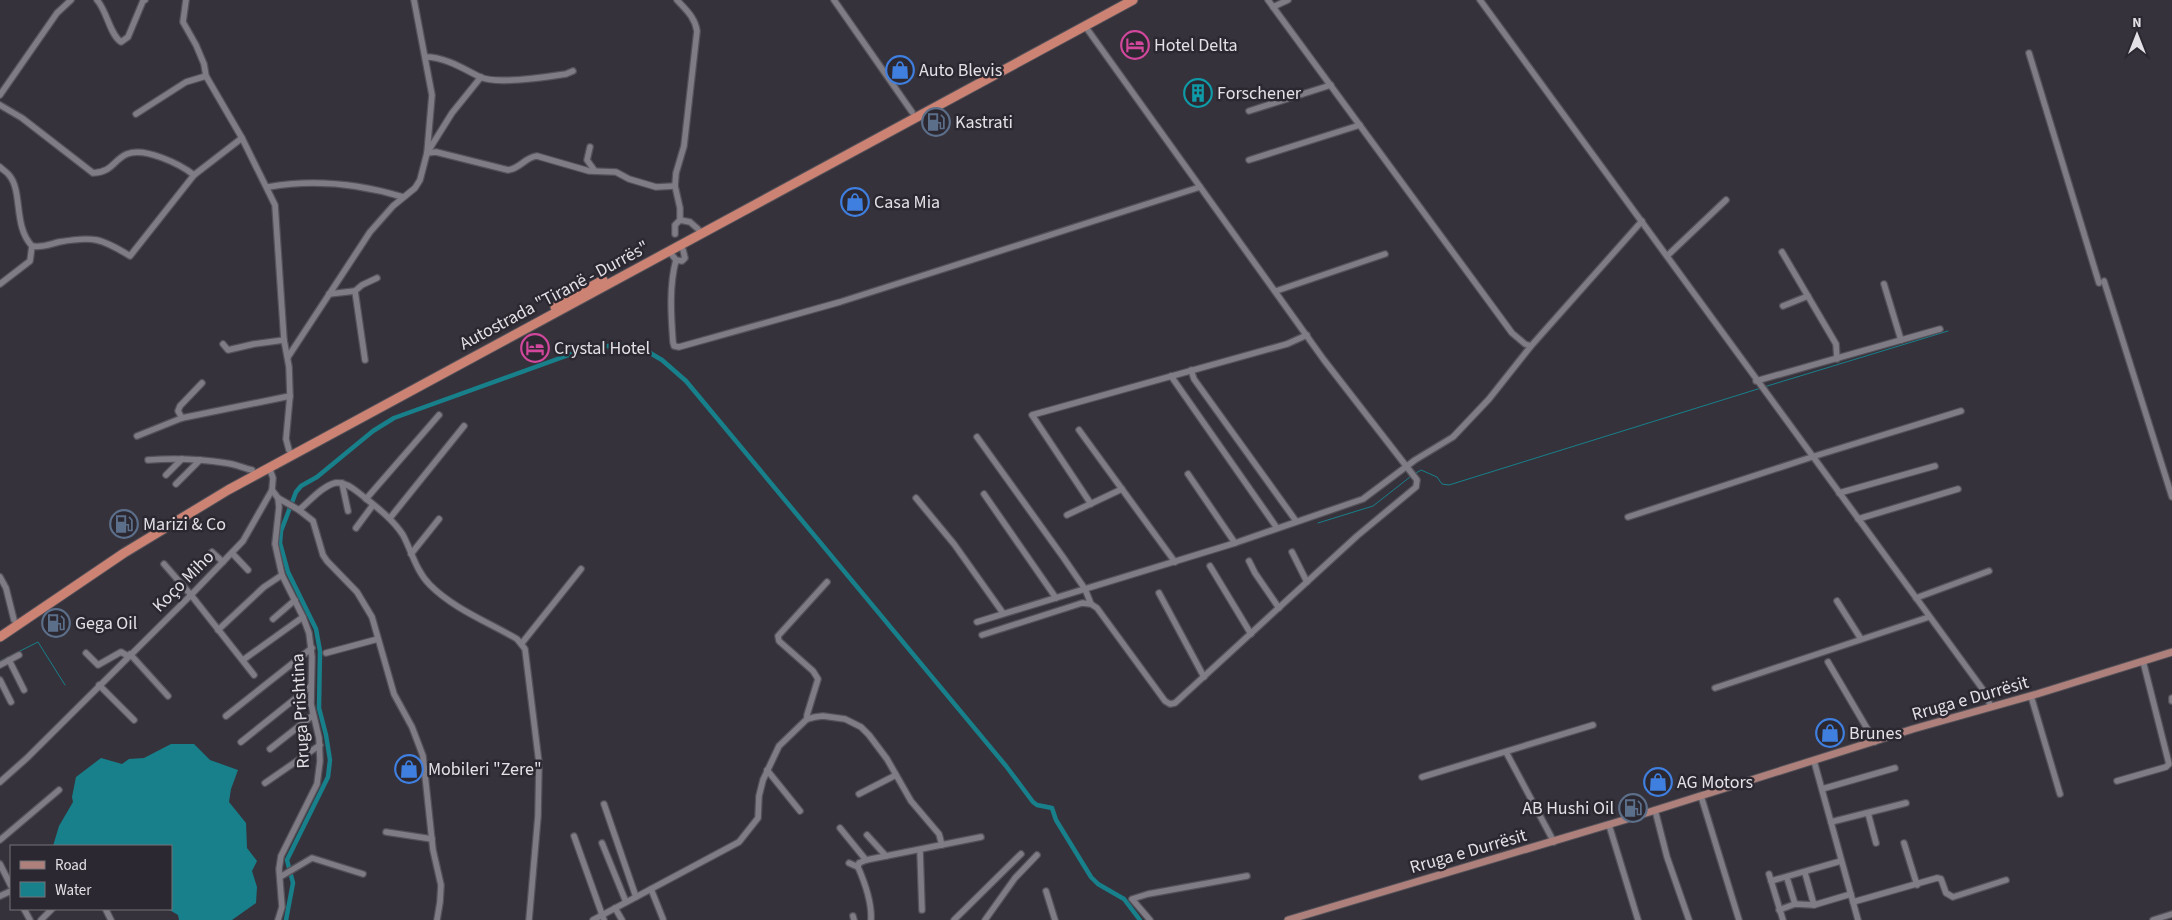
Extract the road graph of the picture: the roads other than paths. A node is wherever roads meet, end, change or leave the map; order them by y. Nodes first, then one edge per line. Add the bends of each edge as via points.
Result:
1 (72, 0) edge
2 (97, 0) edge
3 (144, 0) edge
4 (186, 0) edge
5 (414, 0) edge
6 (676, 0) edge
7 (834, 0) edge
8 (1122, 0) edge
9 (1133, 0) edge
10 (1268, 0) edge
11 (1288, 0) edge
12 (1480, 0) edge
13 (1273, 7) junction
14 (1085, 26) junction
15 (2029, 53) dead end
16 (426, 57) junction
17 (573, 71) dead end
18 (206, 76) junction
19 (481, 77) junction
20 (1331, 85) junction
21 (0, 95) edge
22 (0, 104) edge
23 (1249, 111) dead end
24 (912, 112) junction
25 (136, 114) dead end
26 (1360, 124) junction
27 (242, 138) junction
28 (590, 146) dead end
29 (428, 153) junction
30 (1249, 160) dead end
31 (0, 167) edge
32 (595, 171) junction
33 (194, 175) junction
34 (675, 186) junction
35 (268, 187) junction
36 (1200, 187) junction
37 (404, 197) junction
38 (1726, 200) dead end
39 (680, 220) junction
40 (1642, 221) junction
41 (698, 229) junction
42 (675, 234) dead end
43 (32, 246) junction
44 (684, 250) dead end
45 (670, 251) junction
46 (1782, 252) dead end
47 (1385, 254) dead end
48 (1667, 256) junction
49 (676, 260) junction
50 (377, 278) dead end
51 (0, 284) edge
52 (1884, 284) dead end
53 (355, 291) junction
54 (1276, 291) junction
55 (329, 294) junction
56 (1808, 296) junction
57 (1783, 306) dead end
58 (1940, 329) dead end
59 (1307, 334) junction
60 (284, 340) junction
61 (1900, 340) junction
62 (223, 344) dead end
63 (1531, 346) junction
64 (288, 357) junction
65 (1838, 359) junction
66 (365, 360) dead end
67 (1192, 370) junction
68 (1170, 376) junction
69 (202, 383) dead end
70 (1760, 386) junction
71 (290, 396) junction
72 (1961, 411) dead end
73 (439, 415) dead end
74 (182, 418) junction
75 (464, 426) dead end
76 (1080, 430) dead end
77 (136, 436) dead end
78 (978, 438) dead end
79 (289, 450) junction
80 (1815, 456) junction
81 (182, 459) junction
82 (148, 460) dead end
83 (200, 460) junction
84 (1935, 466) dead end
85 (269, 467) junction
86 (252, 470) junction
87 (1410, 472) junction
88 (1188, 474) dead end
89 (166, 475) dead end
90 (342, 483) junction
91 (176, 484) dead end
92 (1122, 489) junction
93 (1958, 489) dead end
94 (272, 490) junction
95 (1839, 493) junction
96 (984, 494) dead end
97 (2172, 497) edge
98 (278, 498) junction
99 (366, 498) junction
100 (916, 498) dead end
101 (1091, 504) junction
102 (373, 505) junction
103 (296, 508) junction
104 (348, 511) dead end
105 (1067, 515) dead end
106 (390, 518) junction
107 (1628, 518) dead end
108 (439, 519) dead end
109 (1858, 519) junction
110 (1296, 521) junction
111 (356, 528) dead end
112 (1277, 528) junction
113 (1234, 543) junction
114 (212, 552) dead end
115 (1292, 552) dead end
116 (232, 553) junction
117 (411, 554) junction
118 (1249, 561) dead end
119 (223, 562) junction
120 (1175, 562) junction
121 (164, 564) dead end
122 (1210, 566) dead end
123 (581, 569) dead end
124 (248, 570) dead end
125 (1989, 571) dead end
126 (282, 575) junction
127 (0, 577) edge
128 (827, 582) dead end
129 (1307, 582) junction
130 (1085, 589) junction
131 (1160, 593) dead end
132 (191, 595) junction
133 (1056, 598) junction
134 (1916, 598) junction
135 (295, 600) junction
136 (1837, 601) dead end
137 (1091, 604) junction
138 (1279, 608) junction
139 (1003, 613) junction
140 (1929, 616) junction
141 (303, 617) junction
142 (273, 619) dead end
143 (14, 620) junction
144 (977, 622) dead end
145 (0, 630) edge
146 (218, 630) junction
147 (1251, 634) junction
148 (982, 635) dead end
149 (0, 637) edge
150 (378, 639) junction
151 (1861, 639) junction
152 (522, 643) junction
153 (312, 648) junction
154 (2172, 652) edge
155 (86, 653) dead end
156 (326, 654) dead end
157 (19, 655) dead end
158 (129, 655) junction
159 (8, 660) junction
160 (243, 660) junction
161 (2143, 661) junction
162 (1828, 662) dead end
163 (0, 665) edge
164 (254, 675) dead end
165 (1204, 677) junction
166 (0, 680) edge
167 (99, 685) junction
168 (311, 686) junction
169 (1715, 688) dead end
170 (24, 690) dead end
171 (168, 696) dead end
172 (2031, 696) junction
173 (12, 702) dead end
174 (1991, 707) junction
175 (226, 716) dead end
176 (312, 716) junction
177 (807, 719) junction
178 (134, 720) dead end
179 (1593, 725) dead end
180 (241, 742) dead end
181 (1875, 742) junction
182 (320, 745) junction
183 (270, 749) dead end
184 (1506, 752) junction
185 (1814, 761) junction
186 (1895, 768) dead end
187 (768, 770) junction
188 (896, 776) junction
189 (1422, 777) dead end
190 (2117, 781) dead end
191 (0, 782) edge
192 (266, 783) dead end
193 (1822, 789) junction
194 (59, 790) dead end
195 (859, 794) dead end
196 (2060, 794) dead end
197 (1701, 796) junction
198 (1906, 802) dead end
199 (604, 804) dead end
200 (1655, 810) junction
201 (800, 811) dead end
202 (1868, 812) junction
203 (1831, 822) junction
204 (1609, 825) junction
205 (840, 828) dead end
206 (386, 832) dead end
207 (867, 835) dead end
208 (574, 836) dead end
209 (981, 836) dead end
210 (432, 839) junction
211 (0, 840) edge
212 (1554, 842) junction
213 (602, 843) dead end
214 (1876, 843) dead end
215 (1904, 843) dead end
216 (942, 845) junction
217 (920, 850) junction
218 (1021, 854) dead end
219 (1037, 855) dead end
220 (886, 856) junction
221 (866, 860) junction
222 (1841, 861) junction
223 (0, 864) edge
224 (849, 864) dead end
225 (858, 866) junction
226 (1805, 873) junction
227 (363, 874) dead end
228 (1769, 874) dead end
229 (1247, 876) dead end
230 (280, 877) junction
231 (8, 878) junction
232 (1788, 878) junction
233 (0, 880) edge
234 (2006, 880) dead end
235 (1771, 881) junction
236 (10, 883) edge
237 (1917, 886) junction
238 (652, 889) junction
239 (1046, 891) dead end
240 (1851, 894) junction
241 (636, 897) junction
242 (626, 902) junction
243 (1853, 902) junction
244 (1795, 904) junction
245 (1814, 905) junction
246 (615, 908) junction
247 (51, 910) edge
248 (106, 910) dead end
249 (922, 910) dead end
250 (1779, 910) junction
251 (2172, 914) edge
252 (603, 918) edge
253 (662, 919) edge
254 (41, 920) edge
255 (112, 920) edge
256 (278, 920) edge
257 (437, 920) edge
258 (529, 920) edge
259 (593, 920) edge
260 (622, 920) edge
261 (870, 920) edge
262 (954, 920) edge
263 (986, 920) edge
264 (1055, 920) edge
265 (1150, 920) edge
266 (1288, 920) edge
267 (1638, 920) edge
268 (1689, 920) edge
269 (1738, 920) edge
270 (1782, 920) edge
271 (1858, 920) edge
272 (2153, 920) edge

1 - 21 street via 57,13
2 - 3 street via 120,42 128,37
4 - 18 street via 183,22 196,45
5 - 16 street
6 - 34 street via 692,17 697,31 684,146
7 - 24 street
8 - 24 highway, Autostrada "Tiranë - Durrës"
9 - 14 highway, Autostrada "Tiranë - Durrës"
10 - 13 street
11 - 13 street
12 - 40 street
13 - 20 street
14 - 36 street
14 - 45 highway, Autostrada "Tiranë - Durrës"
15 - 97 street
16 - 19 street via 434,57
16 - 29 street via 432,95
17 - 19 street via 515,80
18 - 25 street via 186,82
18 - 27 street
19 - 29 street via 452,113
20 - 23 street
20 - 26 street
22 - 33 street via 93,173 110,169 126,154 136,153 166,159
24 - 41 highway, Autostrada "Tiranë - Durrës"
26 - 30 street
26 - 63 street via 1512,333
27 - 33 street
27 - 35 street
28 - 32 street via 588,160
29 - 32 street via 436,152 508,170 515,170 530,157 538,156
29 - 37 street via 420,180
31 - 43 street via 10,175 18,215
32 - 34 street via 616,172 629,180 656,187
33 - 43 street via 130,256 98,239
34 - 39 street
35 - 37 street via 315,182
35 - 60 street via 278,221
36 - 49 street via 840,302 678,347 673,342 671,314
36 - 54 street
37 - 55 street via 370,232
38 - 48 street
39 - 41 street via 690,222
39 - 42 street via 675,225
40 - 48 street
40 - 63 street
41 - 79 highway, Autostrada "Tiranë - Durrës"
43 - 51 street via 30,261
44 - 49 street via 684,261
45 - 49 street
45 - 85 highway, Autostrada "Tiranë - Durrës"
46 - 56 street
47 - 54 street
48 - 70 street
50 - 53 street
52 - 61 street
53 - 55 street
53 - 66 street
54 - 59 street
55 - 64 street
56 - 57 street
56 - 65 street via 1836,344
58 - 61 street
59 - 67 street via 1296,341
59 - 87 street
60 - 62 street via 228,350
60 - 64 street
61 - 65 street
63 - 87 street via 1489,399 1453,437
64 - 71 street
65 - 70 street
67 - 68 street
67 - 110 street via 1194,379
68 - 101 street via 1032,415
68 - 112 street
69 - 74 street via 180,406 178,411
70 - 80 street
71 - 74 street
71 - 79 street via 286,439
72 - 80 street
73 - 99 street
74 - 77 street
75 - 106 street
76 - 92 street
78 - 130 street
79 - 86 highway, Autostrada "Tiranë - Durrës"
80 - 95 street
80 - 107 street
81 - 82 street
81 - 83 street
81 - 89 street
83 - 86 street
83 - 91 street
84 - 95 street
85 - 94 street via 273,478
85 - 149 highway, Autostrada "Tiranë - Durrës" via 124,553
86 - 143 highway, Autostrada "Tiranë - Durrës" via 155,527
87 - 110 street via 1354,503
87 - 129 street via 1417,481 1416,487
88 - 113 street
90 - 99 street
90 - 103 street via 324,488
90 - 104 street
92 - 101 street
92 - 120 street
93 - 109 street
94 - 98 street
94 - 116 street, Koço Miho
95 - 109 street
96 - 133 street
98 - 103 street
98 - 126 street, Rruga Prishtina via 274,539
99 - 102 street
100 - 139 street via 954,544
101 - 105 street
102 - 106 street
102 - 111 street
103 - 150 street via 315,525 327,561 361,597 372,617
106 - 117 street
108 - 117 street
109 - 134 street
110 - 112 street
112 - 113 street
113 - 120 street
114 - 119 street
115 - 129 street
116 - 119 street, Koço Miho
116 - 124 street
117 - 152 street via 419,572 447,600
118 - 138 street
119 - 132 street, Koço Miho
120 - 130 street
121 - 132 street
122 - 147 street
123 - 152 street
125 - 134 street
126 - 135 street, Rruga Prishtina
126 - 146 street via 264,587
127 - 143 street
128 - 177 street via 778,636 779,641 818,678
129 - 138 street
130 - 133 street
130 - 137 street
131 - 165 street
132 - 146 street
132 - 158 street, Koço Miho
133 - 139 street
134 - 140 street
135 - 141 street, Rruga Prishtina
135 - 142 street
136 - 151 street
137 - 148 street via 1082,603
137 - 165 street via 1165,701 1175,703
138 - 147 street
139 - 144 street
140 - 151 street
140 - 174 street via 1984,691
141 - 153 street, Rruga Prishtina
141 - 160 street
143 - 145 highway, Autostrada "Tiranë - Durrës"
146 - 160 street
147 - 165 street
150 - 156 street
150 - 210 street via 394,694 423,756
151 - 169 street
152 - 258 street via 528,656 529,693 539,763
153 - 168 street, Rruga Prishtina
153 - 175 street
154 - 161 main road, Rruga e Durrësit
155 - 158 street via 98,665 123,652
157 - 159 street
158 - 167 street, Koço Miho
158 - 171 street
159 - 163 street
159 - 170 street
160 - 164 street
161 - 172 main road, Rruga e Durrësit
161 - 190 street via 2169,764
162 - 181 street
166 - 173 street
167 - 178 street
167 - 191 street, Koço Miho
168 - 176 street, Rruga Prishtina
168 - 180 street
172 - 174 main road, Rruga e Durrësit
172 - 196 street
174 - 181 main road, Rruga e Durrësit
176 - 182 street, Rruga Prishtina
176 - 183 street
177 - 187 street via 779,746
177 - 188 street via 837,717 860,727 875,742
179 - 184 street
181 - 185 main road, Rruga e Durrësit
182 - 192 street
182 - 230 street, Rruga Prishtina via 317,784 284,848
184 - 189 street
184 - 212 street
185 - 193 street
185 - 197 main road, Rruga e Durrësit
186 - 193 street
187 - 201 street
187 - 238 street via 759,796 758,818 739,842
188 - 195 street
188 - 216 street via 911,801 939,834
193 - 203 street
194 - 211 street
197 - 200 main road, Rruga e Durrësit
197 - 269 street
198 - 202 street
199 - 241 street
200 - 204 main road, Rruga e Durrësit
200 - 268 street
202 - 203 street
202 - 214 street
203 - 222 street
204 - 212 main road, Rruga e Durrësit
204 - 267 street
205 - 221 street
206 - 210 street
207 - 220 street
208 - 252 street
209 - 216 street
210 - 257 street via 441,892
212 - 266 main road, Rruga e Durrësit
213 - 242 street
215 - 237 street
216 - 217 street
217 - 220 street
217 - 249 street
218 - 262 street
219 - 263 street via 1015,878
220 - 221 street
221 - 225 street
222 - 226 street
222 - 240 street
223 - 231 street
224 - 225 street
225 - 261 street via 871,906
226 - 232 street
226 - 245 street
227 - 230 street via 312,858
228 - 235 street
229 - 265 street via 1132,899
230 - 256 street, Rruga Prishtina via 282,907
231 - 233 street
231 - 236 street
232 - 235 street
232 - 244 street
234 - 237 street via 1953,897 1946,893 1939,878
235 - 250 street
237 - 243 street
238 - 241 street
238 - 253 street
239 - 264 street
240 - 243 street
240 - 245 street
241 - 242 street
242 - 246 street
243 - 271 street
244 - 245 street
244 - 250 street
246 - 252 street
246 - 260 street
247 - 254 street
248 - 255 street
250 - 270 street
251 - 272 street
252 - 259 street

